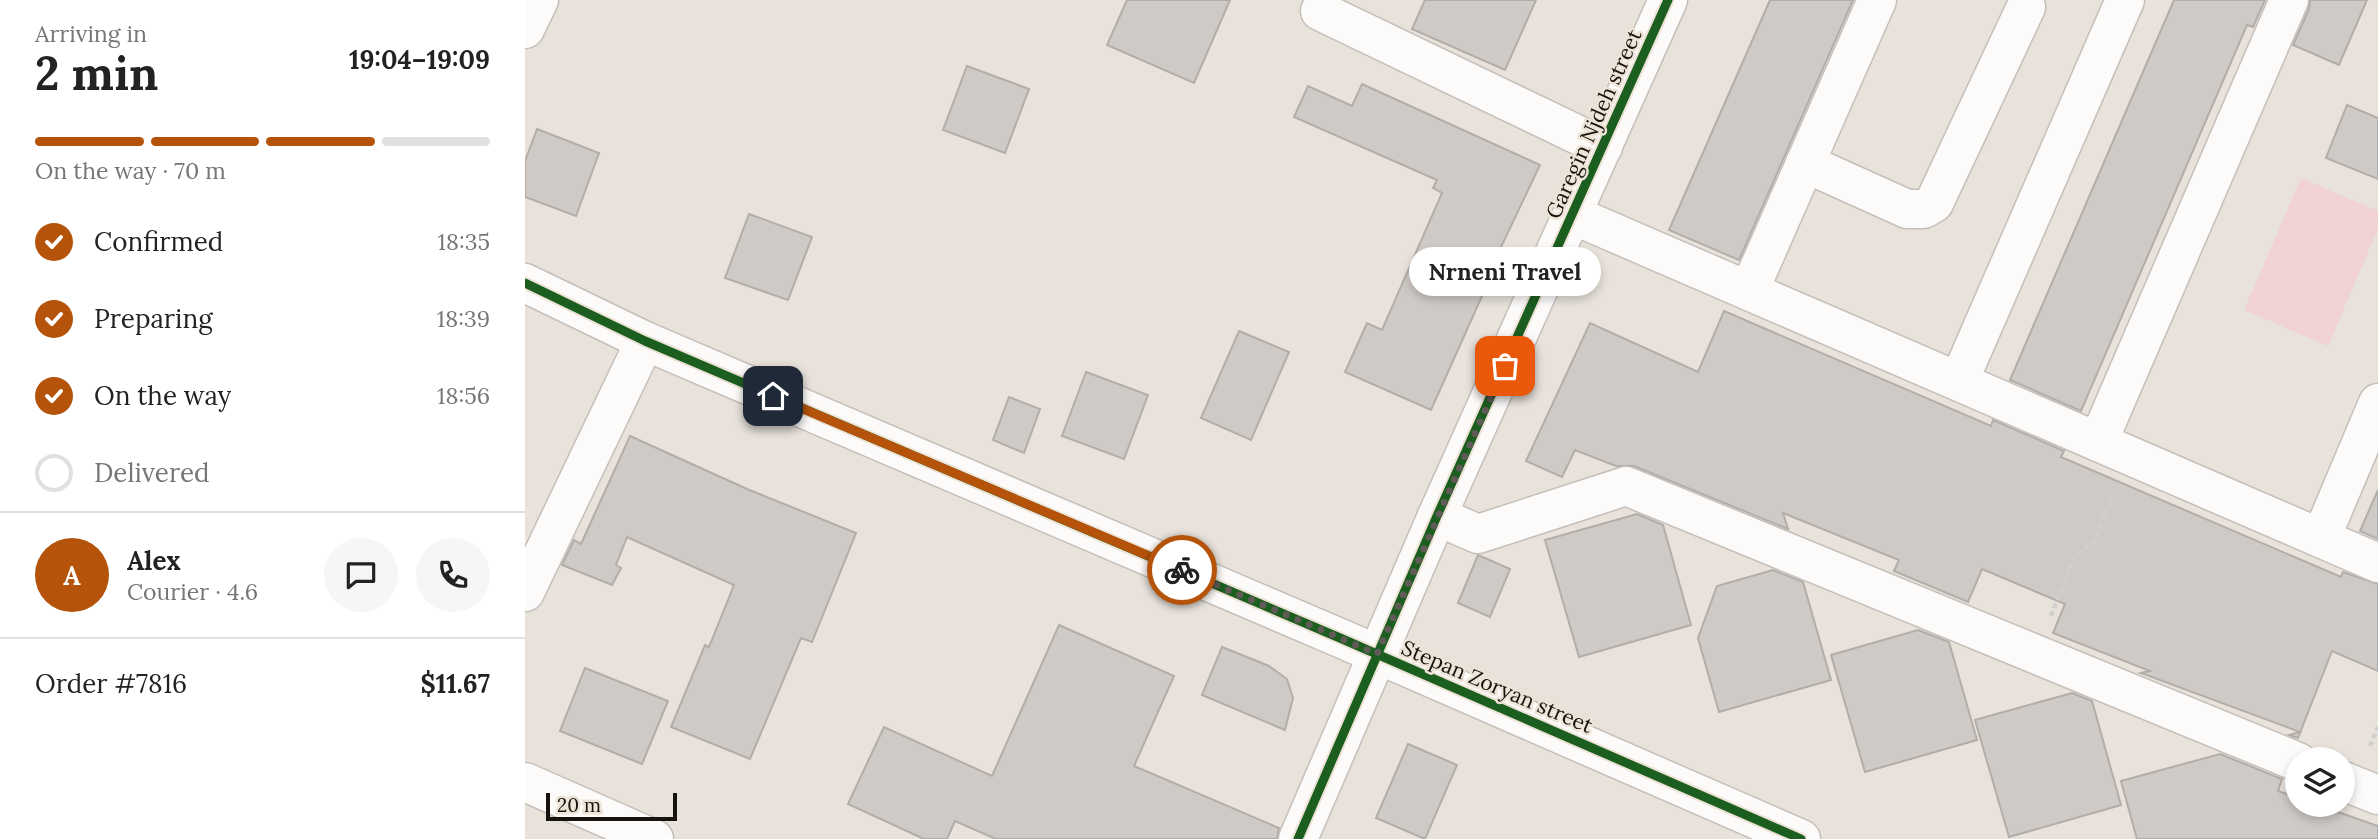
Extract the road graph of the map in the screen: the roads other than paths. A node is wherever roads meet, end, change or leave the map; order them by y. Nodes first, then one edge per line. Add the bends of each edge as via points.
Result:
1 (539, 0) edge
2 (1668, 0) edge
3 (1877, 0) edge
4 (2125, 0) edge
5 (2289, 0) edge
6 (2026, 7) dead end
7 (1320, 11) dead end
8 (525, 29) edge
9 (1603, 147) junction
10 (1805, 163) junction
11 (1573, 215) junction
12 (525, 283) edge
13 (1749, 291) junction
14 (645, 341) junction
15 (1959, 381) junction
16 (2378, 403) edge
17 (2098, 442) junction
18 (1437, 516) junction
19 (2321, 538) junction
20 (2378, 563) edge
21 (525, 592) edge
22 (1377, 654) junction
23 (2285, 757) edge
24 (525, 782) edge
25 (2355, 786) edge
26 (2378, 795) edge
27 (654, 839) edge
28 (1298, 839) edge
29 (1801, 839) edge

1 - 8 street
2 - 9 street, Garegin Njdeh street
3 - 10 street
4 - 15 street
5 - 17 street
6 - 10 street via 1934,203 1924,209 1907,209
7 - 9 street
9 - 11 street, Garegin Njdeh street
10 - 13 street
11 - 13 street
11 - 18 street, Garegin Njdeh street
12 - 14 street, Stepan Zoryan street
13 - 15 street
14 - 21 street
14 - 22 street, Stepan Zoryan street
15 - 17 street
16 - 19 street
17 - 19 street
18 - 22 street, Garegin Njdeh street
18 - 23 street via 1478,534 1626,486
19 - 20 street
22 - 28 street, Garegin Njdeh street
22 - 29 street, Stepan Zoryan street
24 - 27 street
25 - 26 street

